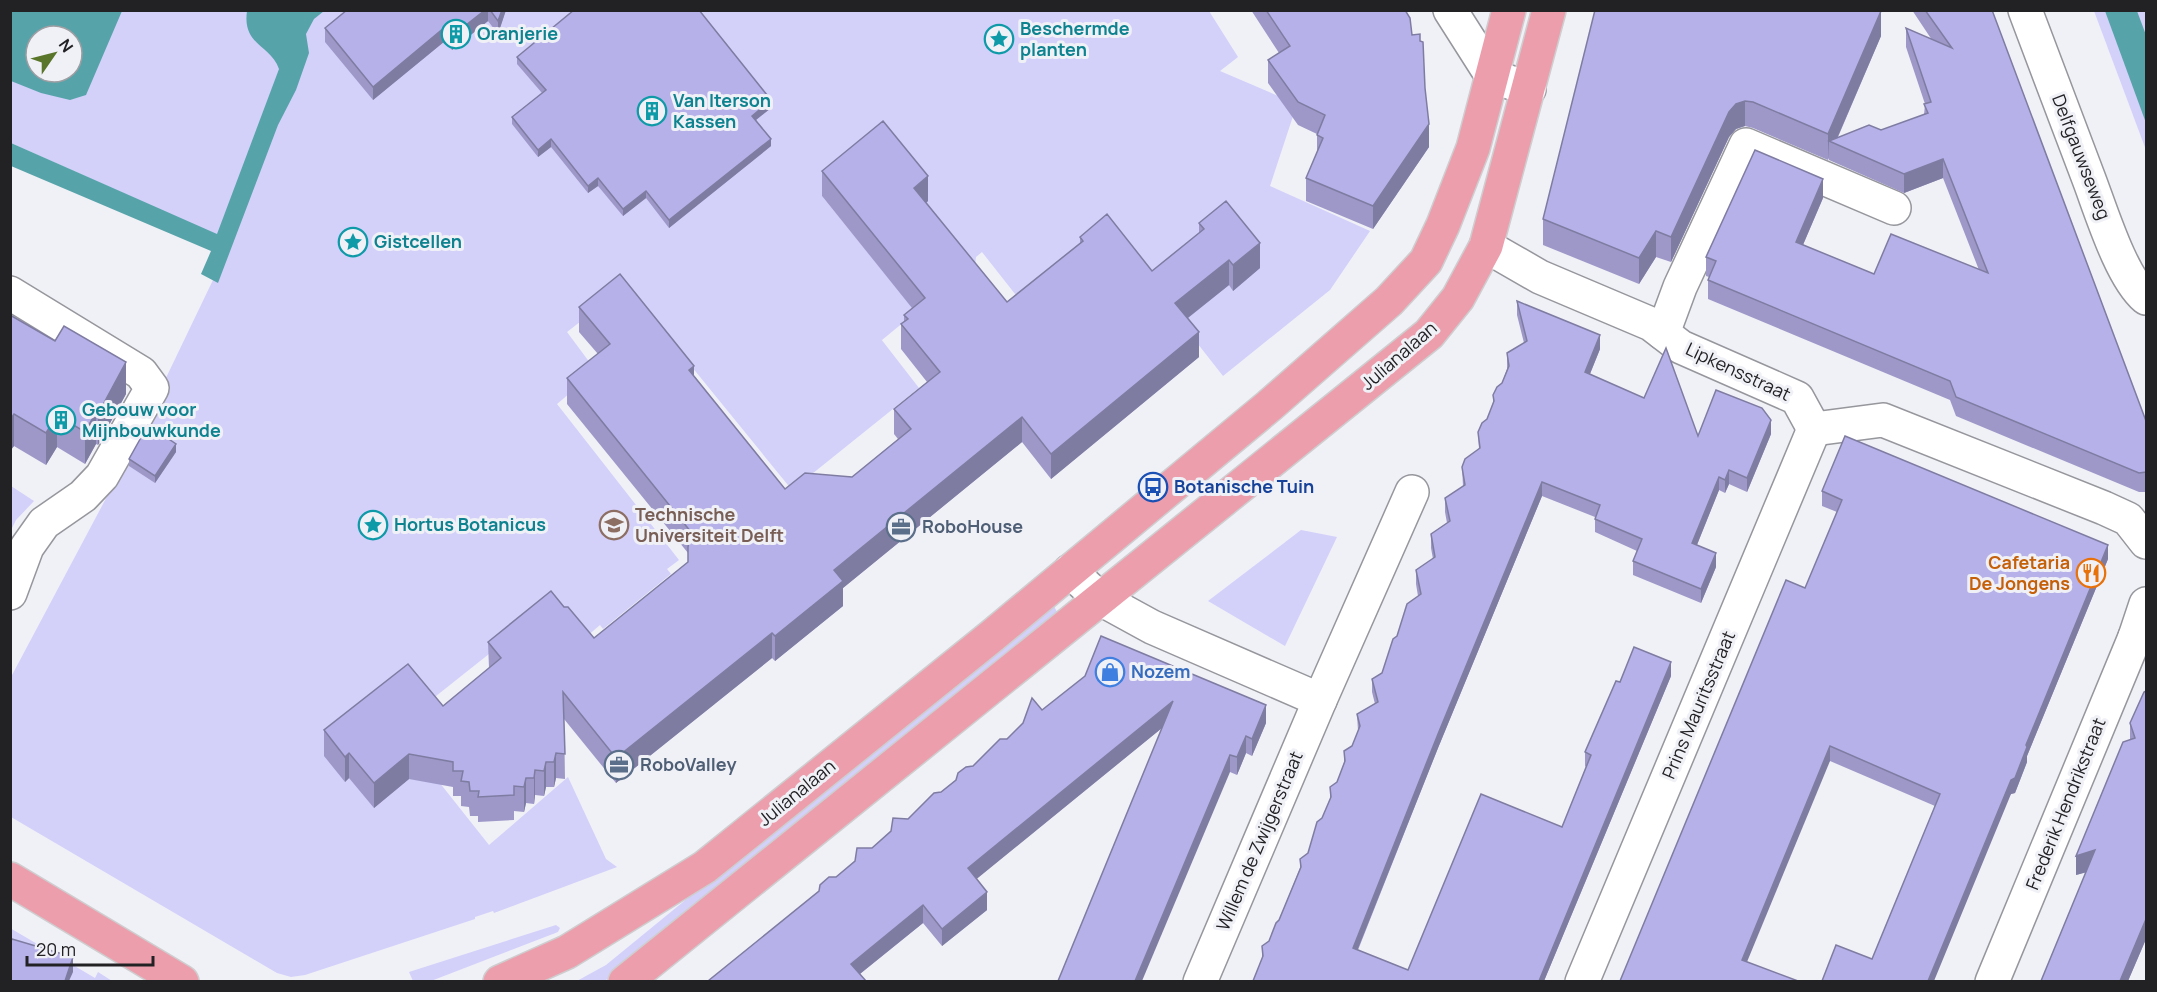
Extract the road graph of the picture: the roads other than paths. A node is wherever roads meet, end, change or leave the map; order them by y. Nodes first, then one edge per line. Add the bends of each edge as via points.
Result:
1 (1450, 10) edge
2 (1509, 10) edge
3 (1549, 10) edge
4 (2025, 10) edge
5 (1492, 76) junction
6 (1529, 89) junction
7 (1894, 208) dead end
8 (1486, 246) junction
9 (10, 293) edge
10 (2146, 298) edge
11 (1663, 333) junction
12 (1814, 429) junction
13 (1412, 492) dead end
14 (2146, 542) edge
15 (1070, 570) junction
16 (10, 593) edge
17 (1099, 598) junction
18 (2146, 604) edge
19 (2140, 638) edge
20 (1320, 700) junction
21 (10, 879) edge
22 (182, 981) edge
23 (500, 981) edge
24 (626, 981) edge
25 (1200, 981) edge
26 (1582, 981) edge
27 (1992, 981) edge

1 - 5 street
2 - 5 main road, Julianalaan
3 - 6 main road, Julianalaan
4 - 10 street, Delfgauwseweg via 2110,234 2126,271
5 - 6 street
5 - 15 main road, Julianalaan via 1473,148 1426,261 1389,301 1326,357
6 - 8 main road, Julianalaan
7 - 11 street via 1746,145 1680,287
8 - 11 street, Lipkensstraat via 1540,277 1651,324
8 - 17 main road, Julianalaan via 1458,298 1429,334
9 - 16 street via 141,373 152,388 102,476 83,496 44,523 27,547
11 - 12 street, Lipkensstraat via 1681,347 1797,398
12 - 14 street via 1883,420 2128,519
12 - 26 street, Prins Mauritsstraat
13 - 20 street
15 - 17 street
15 - 23 main road, Julianalaan via 705,867 567,952
17 - 20 street via 1152,627
17 - 24 main road, Julianalaan
18 - 19 street
19 - 27 street, Frederik Hendrikstraat
20 - 25 street, Willem de Zwijgerstraat
21 - 22 main road

